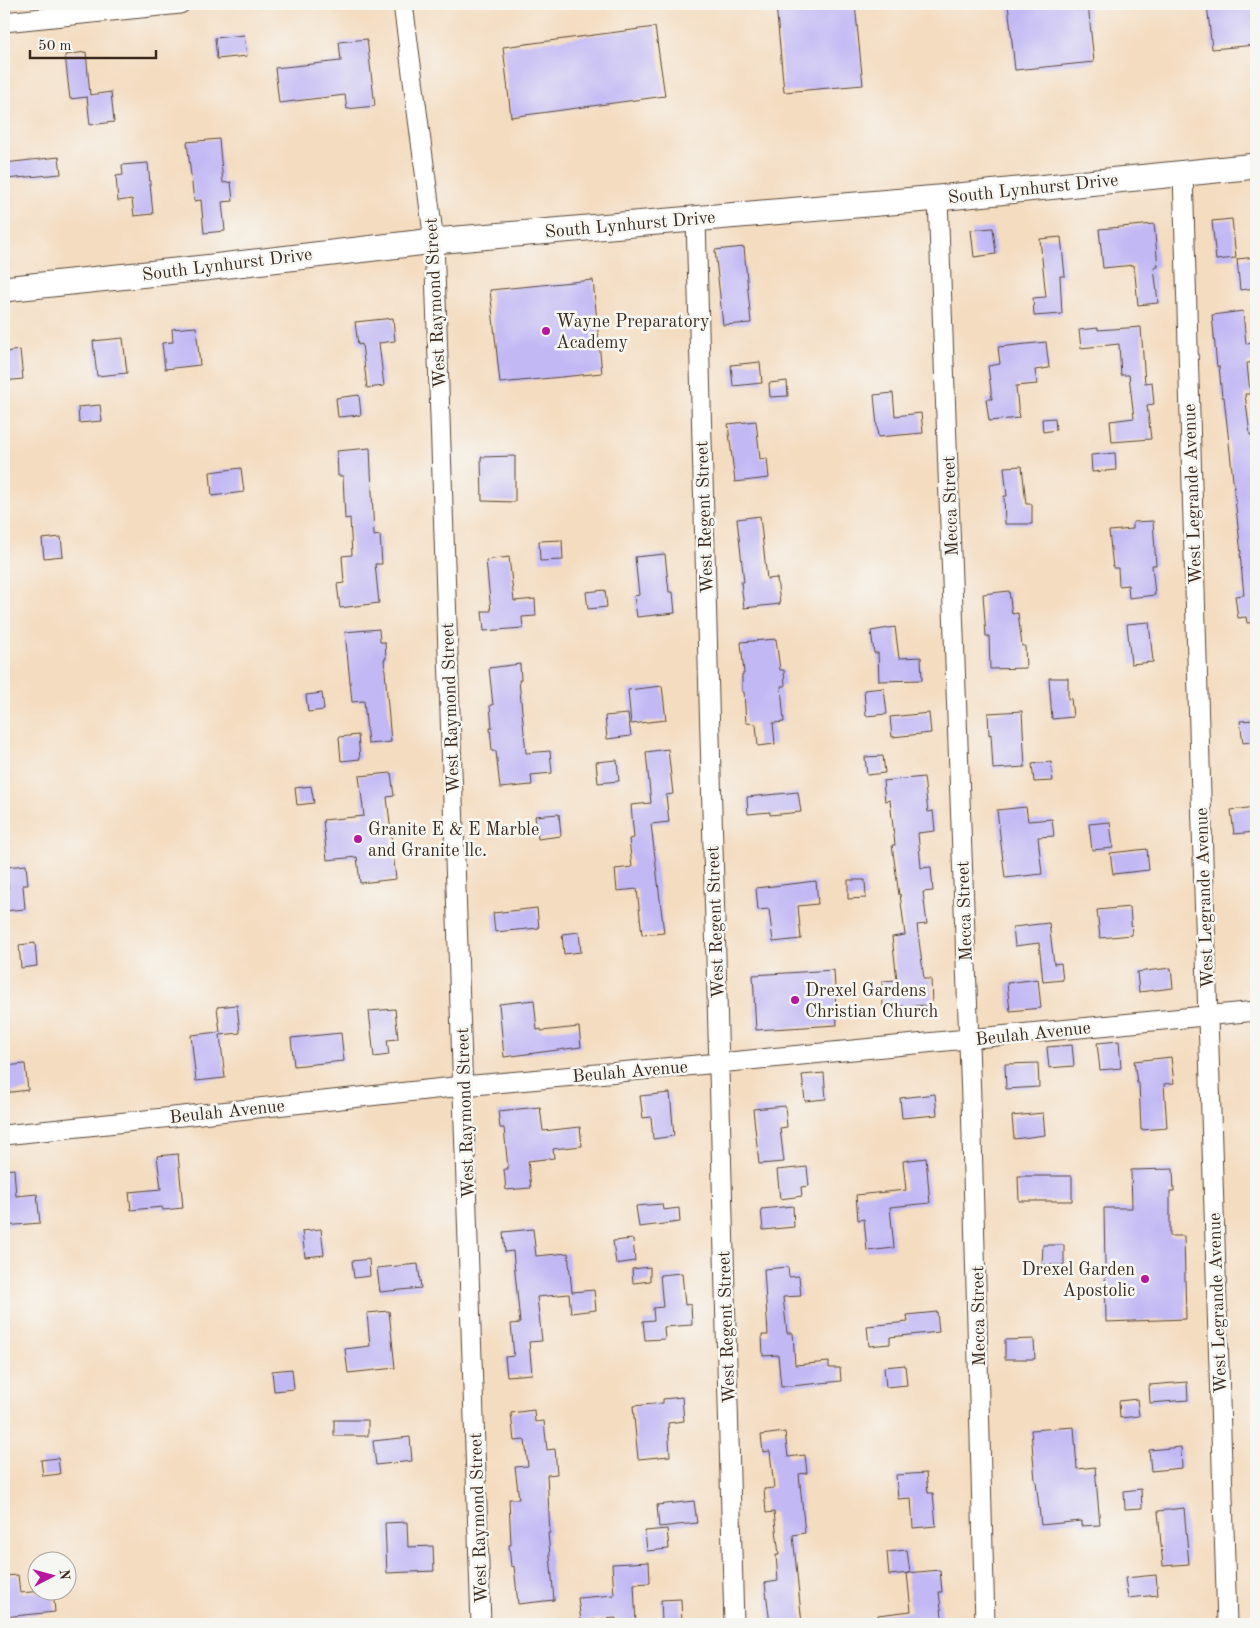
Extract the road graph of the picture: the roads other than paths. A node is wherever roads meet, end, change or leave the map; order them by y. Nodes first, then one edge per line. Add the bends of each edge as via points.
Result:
1 (180, 4) edge
2 (403, 4) edge
3 (4, 22) edge
4 (1256, 166) edge
5 (1183, 172) junction
6 (938, 198) junction
7 (696, 219) junction
8 (434, 241) junction
9 (4, 289) edge
10 (1256, 1011) edge
11 (1208, 1016) junction
12 (968, 1039) junction
13 (719, 1063) junction
14 (463, 1086) junction
15 (4, 1135) edge
16 (482, 1624) edge
17 (734, 1624) edge
18 (985, 1624) edge
19 (1227, 1624) edge

1 - 3 street
2 - 8 street, West Raymond Street
4 - 5 main road, South Lynhurst Drive
5 - 6 main road, South Lynhurst Drive
5 - 11 street, West Legrande Avenue
6 - 7 main road, South Lynhurst Drive
6 - 12 street, Mecca Street
7 - 8 main road, South Lynhurst Drive
7 - 13 street, West Regent Street
8 - 9 main road, South Lynhurst Drive
8 - 14 street, West Raymond Street
10 - 11 street, Beulah Avenue
11 - 12 street, Beulah Avenue
11 - 19 street, West Legrande Avenue
12 - 13 street, Beulah Avenue
12 - 18 street, Mecca Street
13 - 14 street, Beulah Avenue
13 - 17 street, West Regent Street
14 - 15 street, Beulah Avenue
14 - 16 street, West Raymond Street

